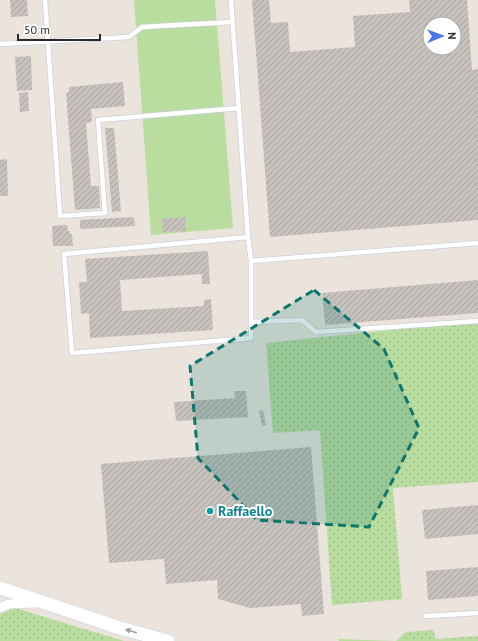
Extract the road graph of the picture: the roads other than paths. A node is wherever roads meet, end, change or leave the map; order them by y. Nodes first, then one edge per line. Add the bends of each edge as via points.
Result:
1 (45, 0) edge
2 (231, 0) edge
3 (232, 22) junction
4 (48, 41) junction
5 (0, 44) edge
6 (239, 108) junction
7 (248, 237) junction
8 (478, 243) edge
9 (251, 261) junction
10 (478, 321) edge
11 (251, 322) junction
12 (0, 588) edge
13 (43, 602) junction
14 (0, 608) edge
15 (478, 613) edge
16 (426, 616) dead end
17 (168, 641) edge

1 - 4 lane
2 - 3 lane
3 - 4 lane via 142,27 129,37
3 - 6 lane
4 - 5 lane
4 - 6 lane via 60,216 105,213 98,120
6 - 7 lane
7 - 9 lane
7 - 11 lane via 64,254 72,353 251,338
8 - 9 lane
9 - 11 lane
10 - 11 lane via 316,332 302,320
12 - 13 main road
13 - 14 street via 14,604
17 -> 13 main road
15 - 16 lane

